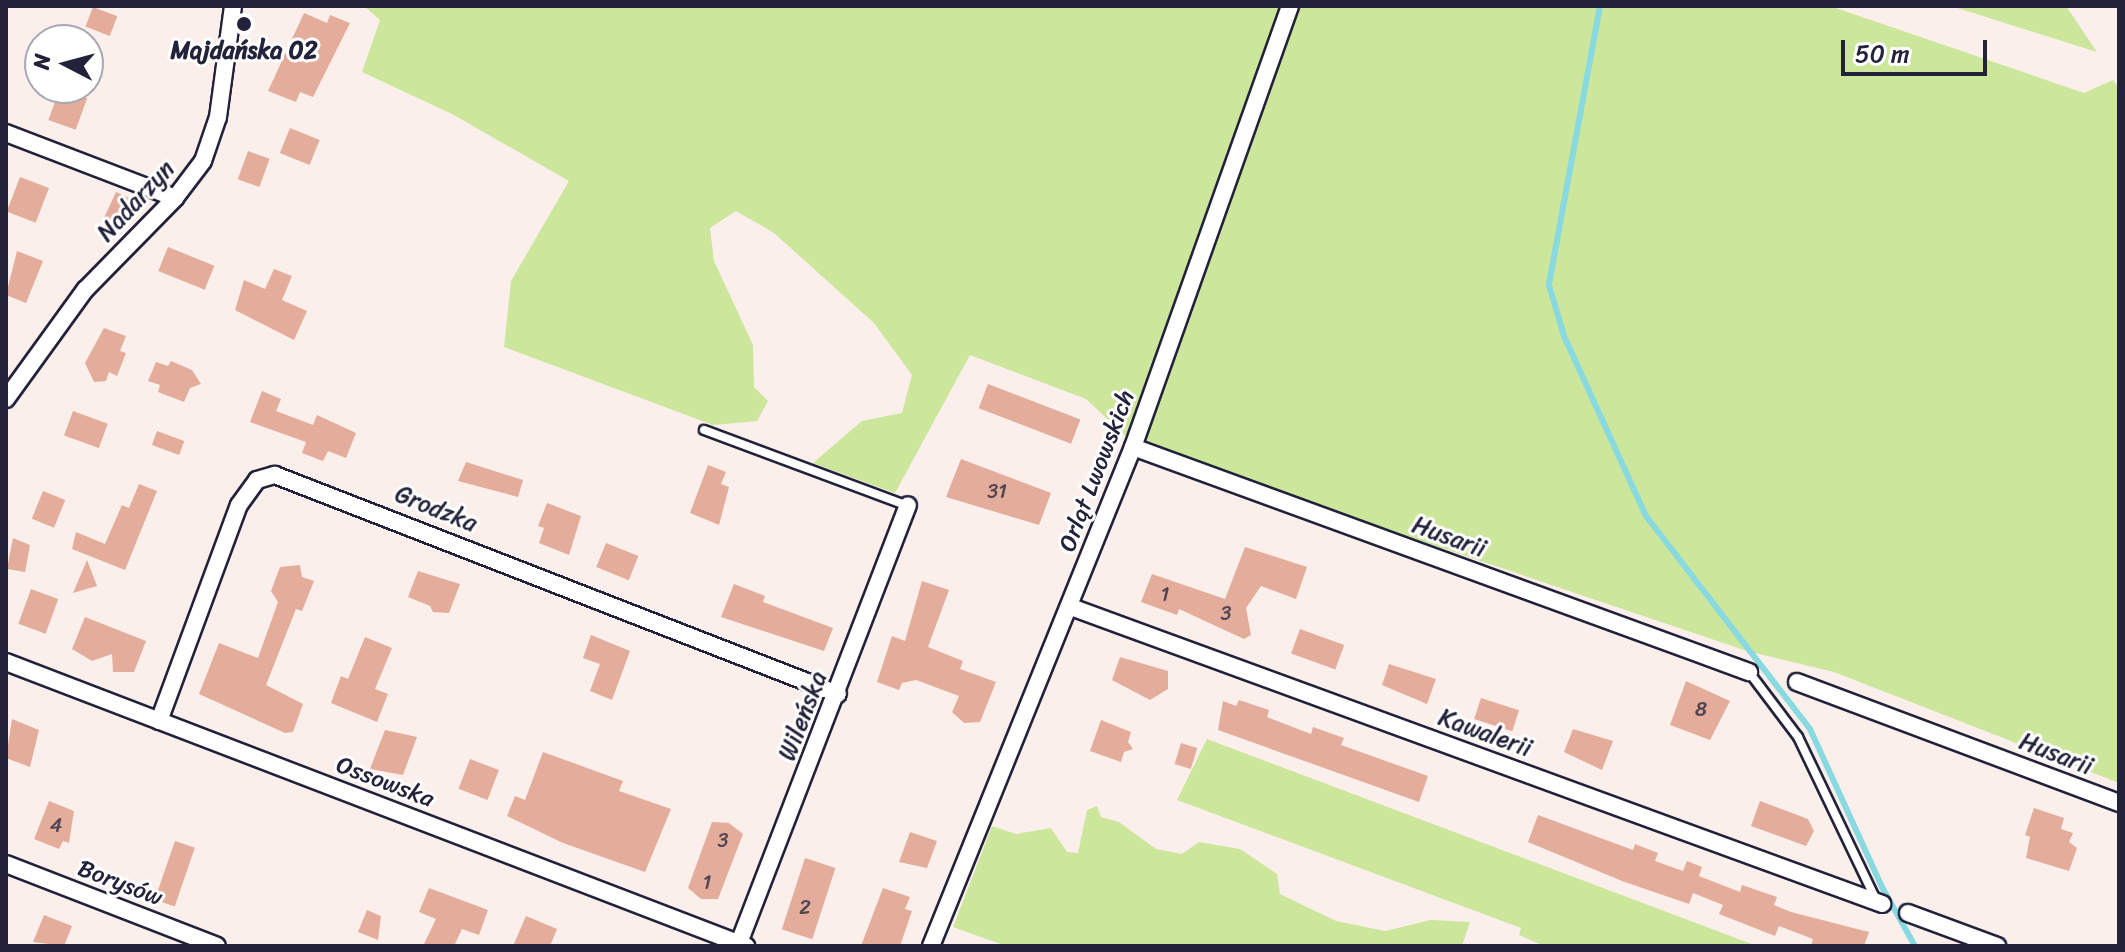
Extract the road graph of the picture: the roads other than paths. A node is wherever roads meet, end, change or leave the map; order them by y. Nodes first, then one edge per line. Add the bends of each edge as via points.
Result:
1 (233, 6) edge
2 (1290, 6) edge
3 (6, 133) edge
4 (175, 198) junction
5 (6, 399) edge
6 (704, 430) dead end
7 (1133, 447) junction
8 (908, 506) joint
9 (1071, 607) junction
10 (6, 662) edge
11 (1749, 672) joint
12 (1797, 682) dead end
13 (838, 694) junction
14 (159, 721) junction
15 (2119, 803) edge
16 (6, 864) edge
17 (1879, 903) joint
18 (1908, 913) dead end
19 (743, 945) edge
20 (217, 946) edge
21 (931, 946) edge
22 (1997, 946) edge

1 - 4 street, Nadarzyn via 213,138
2 - 7 street, Orląt Lwowskich
3 - 4 street
4 - 5 street, Nadarzyn via 85,290
6 - 8 lane
7 - 9 street, Orląt Lwowskich
7 - 11 street, Husarii
8 - 13 street, Wileńska
9 - 17 street, Kawalerii
9 - 21 street, Orląt Lwowskich
10 - 14 street, Ossowska
11 - 17 lane via 1798,737
12 - 15 street, Husarii
13 - 14 street, Grodzka via 275,475 257,480 239,505
13 - 19 street, Wileńska
14 - 19 street, Ossowska
16 - 20 street, Borysów
18 - 22 street

